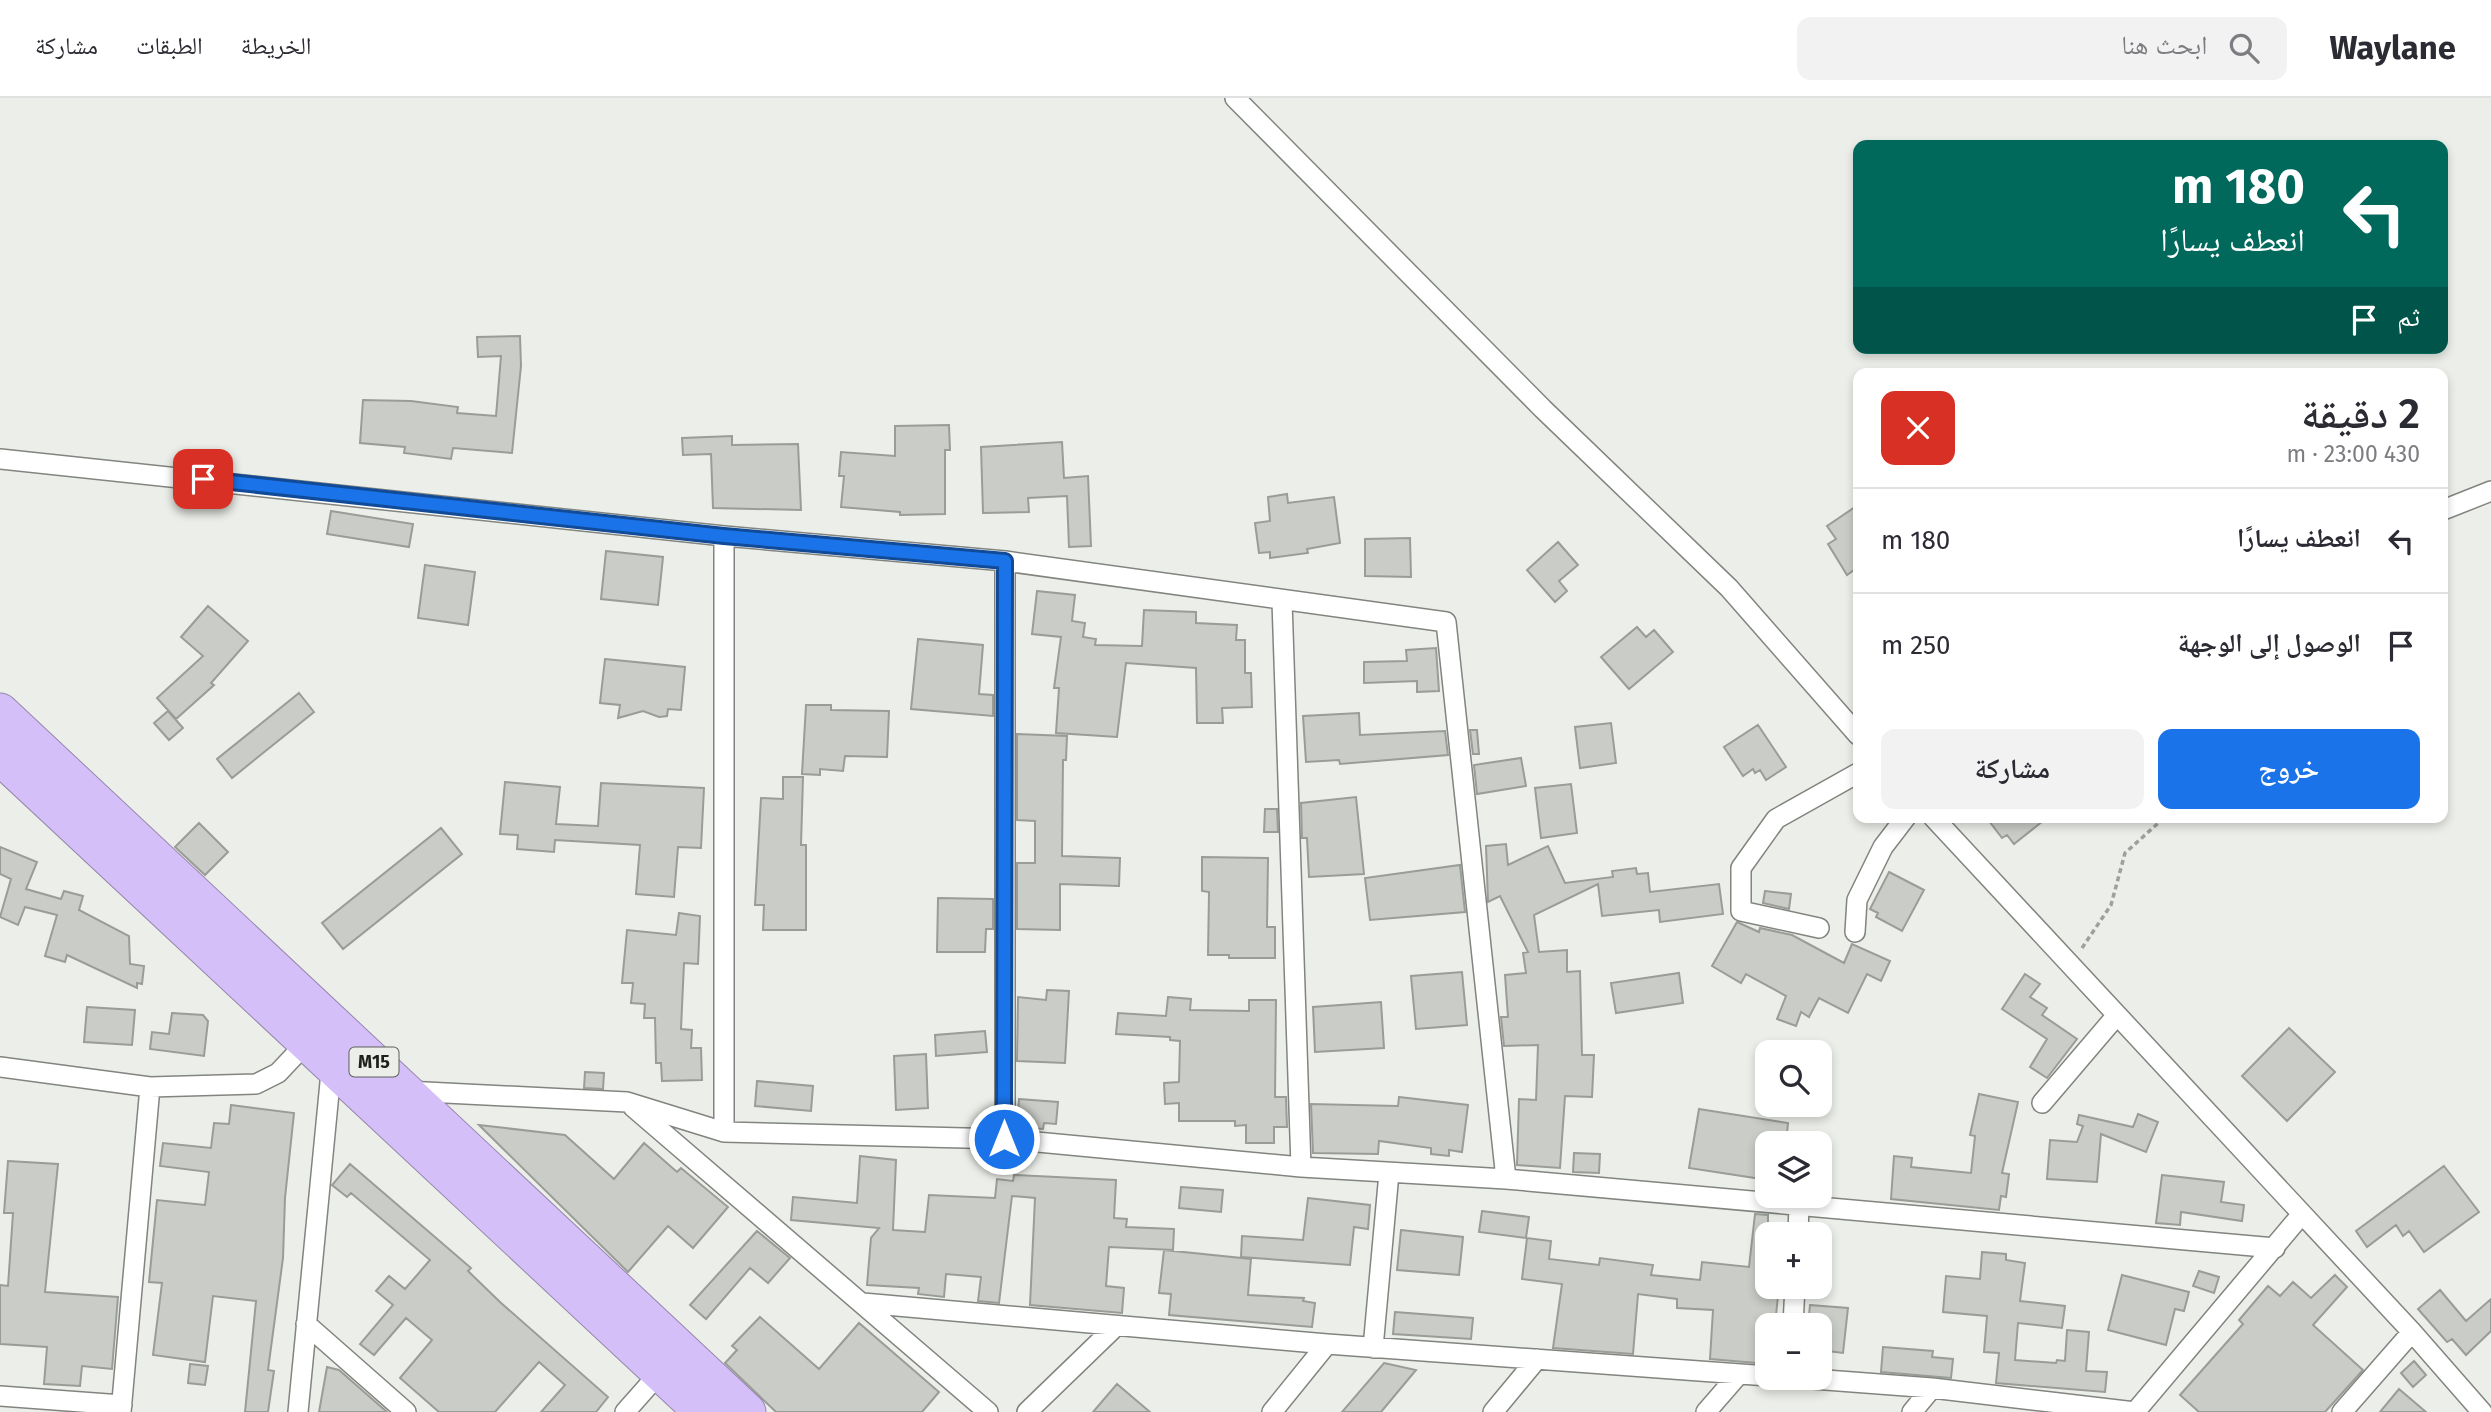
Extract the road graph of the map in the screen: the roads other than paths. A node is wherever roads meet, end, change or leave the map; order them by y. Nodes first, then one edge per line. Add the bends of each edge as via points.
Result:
1 (1235, 98) edge
2 (0, 460) edge
3 (2491, 491) edge
4 (2448, 508) edge
5 (724, 536) junction
6 (1005, 561) junction
7 (1282, 601) junction
8 (0, 712) edge
9 (1853, 729) edge
10 (0, 756) edge
11 (1853, 776) edge
12 (1901, 823) edge
13 (1939, 823) edge
14 (1819, 928) dead end
15 (1855, 932) dead end
16 (2117, 1015) junction
17 (329, 1041) junction
18 (0, 1067) edge
19 (150, 1087) junction
20 (393, 1101) junction
21 (627, 1101) junction
22 (2042, 1103) dead end
23 (724, 1132) junction
24 (1004, 1139) junction
25 (1301, 1167) junction
26 (1389, 1173) junction
27 (1506, 1179) junction
28 (1755, 1201) edge
29 (1832, 1208) edge
30 (2302, 1214) junction
31 (2275, 1248) junction
32 (863, 1303) junction
33 (306, 1324) junction
34 (1116, 1326) junction
35 (2412, 1332) junction
36 (1327, 1344) junction
37 (1373, 1348) junction
38 (1537, 1359) junction
39 (671, 1361) junction
40 (1739, 1374) junction
41 (1755, 1375) edge
42 (1832, 1380) edge
43 (1932, 1388) junction
44 (0, 1396) edge
45 (122, 1408) edge
46 (298, 1412) edge
47 (406, 1412) edge
48 (625, 1412) edge
49 (703, 1412) edge
50 (747, 1412) edge
51 (988, 1412) edge
52 (1027, 1412) edge
53 (1272, 1412) edge
54 (1493, 1412) edge
55 (1706, 1412) edge
56 (1912, 1412) edge
57 (2135, 1412) edge
58 (2342, 1412) edge
59 (2482, 1412) edge

1 - 9 street via 1543,409 1729,588
2 - 5 street
3 - 4 street
5 - 6 street
5 - 23 street
6 - 7 street
6 - 24 street
7 - 25 street
7 - 27 street via 1446,622
8 - 17 highway, M15
10 - 17 highway, M15
11 - 14 street via 1776,819 1741,868 1741,911
12 - 15 street via 1883,847 1857,900
13 - 16 street
16 - 22 street
16 - 30 street
17 - 19 street via 256,1084
17 - 20 highway, M15
17 - 33 street
18 - 19 street
19 - 45 street
20 - 21 street
20 - 39 highway, M15
21 - 23 street
21 - 32 street
23 - 24 street
24 - 25 street
25 - 26 street
26 - 27 street
26 - 37 street
27 - 28 street
29 - 31 street
30 - 31 street
30 - 35 street
31 - 57 street
32 - 34 street
32 - 51 street
33 - 46 street
33 - 47 street
34 - 36 street
34 - 52 street
35 - 58 street
35 - 59 street
36 - 37 street
36 - 53 street
37 - 38 street
38 - 40 street
38 - 54 street
39 - 48 street
39 - 49 highway, M15
39 - 50 highway, M15
40 - 41 street
40 - 55 street
42 - 43 street
43 - 56 street
43 - 57 street
44 - 45 street

